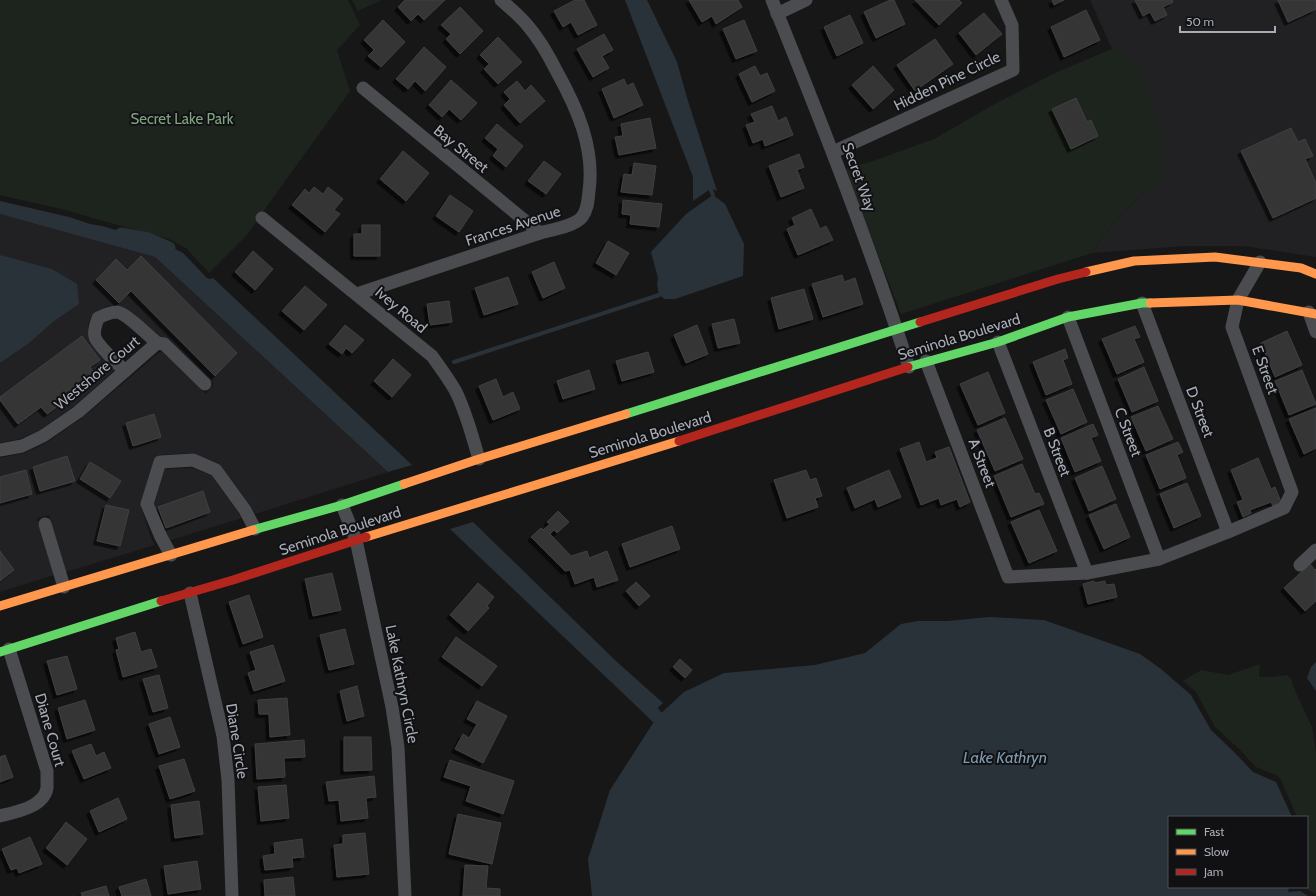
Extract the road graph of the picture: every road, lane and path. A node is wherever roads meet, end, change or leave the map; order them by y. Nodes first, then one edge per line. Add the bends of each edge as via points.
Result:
1 (501, 0) edge
2 (772, 0) edge
3 (806, 0) edge
4 (1001, 0) edge
5 (777, 14) junction
6 (362, 88) dead end
7 (833, 152) junction
8 (262, 218) dead end
9 (540, 233) junction
10 (1260, 262) junction
11 (1316, 274) edge
12 (357, 294) junction
13 (1238, 300) junction
14 (1142, 302) junction
15 (1313, 313) edge
16 (1068, 318) junction
17 (897, 330) junction
18 (1316, 332) edge
19 (998, 342) junction
20 (157, 344) junction
21 (926, 361) junction
22 (909, 367) junction
23 (125, 371) junction
24 (205, 384) dead end
25 (0, 450) edge
26 (479, 459) junction
27 (342, 505) junction
28 (45, 524) dead end
29 (255, 529) junction
30 (1228, 532) junction
31 (356, 540) junction
32 (1316, 550) edge
33 (171, 555) junction
34 (1159, 558) junction
35 (1300, 565) dead end
36 (1087, 573) junction
37 (64, 587) junction
38 (190, 593) junction
39 (0, 606) edge
40 (5, 650) edge
41 (0, 816) edge
42 (232, 896) edge
43 (405, 896) edge

1 - 9 street, Frances Avenue via 528,25 544,47 569,93 588,147 591,176 586,209 581,218 569,225
2 - 5 street, Secret Way
3 - 5 street
4 - 7 street, Hidden Pine Circle via 1012,25 1013,70
5 - 7 street, Secret Way
6 - 9 street, Bay Street
7 - 17 street, Secret Way
8 - 12 street, Ivey Road
9 - 12 street, Frances Avenue
10 - 11 main road, Seminola Boulevard via 1301,268
10 - 13 street, E Street
10 - 17 main road, Seminola Boulevard via 1215,257 1134,261 1058,279
12 - 26 street, Ivey Road via 432,356 446,374 462,406
13 - 14 main road, Seminola Boulevard
13 - 15 main road, Seminola Boulevard
13 - 30 street, E Street via 1232,327 1292,492 1284,508
14 - 16 main road, Seminola Boulevard
14 - 30 street, D Street
15 - 18 street
16 - 19 main road, Seminola Boulevard
16 - 34 street, C Street
17 - 22 street, Secret Way
17 - 26 main road, Seminola Boulevard
19 - 21 main road, Seminola Boulevard
19 - 36 street, B Street
20 - 23 street, Westshore Court
20 - 23 street via 118,312 98,318 95,337
20 - 24 street, Westshore Court via 164,344
21 - 22 main road, Seminola Boulevard
21 - 36 street, A Street via 1008,577
22 - 31 main road, Seminola Boulevard
23 - 25 street, Westshore Court via 78,412 43,436 22,446
26 - 27 main road, Seminola Boulevard
27 - 29 main road, Seminola Boulevard
27 - 31 street, Lake Kathryn Circle
28 - 37 street
29 - 33 main road, Seminola Boulevard
29 - 33 street via 245,510 216,470 193,460 160,462 147,504
30 - 34 street
31 - 38 main road, Seminola Boulevard
31 - 43 street, Lake Kathryn Circle via 392,706 398,747
32 - 35 street
33 - 37 main road, Seminola Boulevard
34 - 36 street
37 - 39 main road, Seminola Boulevard
38 - 40 main road, Seminola Boulevard
38 - 42 street, Diane Circle via 223,736 228,780
40 - 41 street, Diane Court via 47,771 47,789 43,798 30,808

